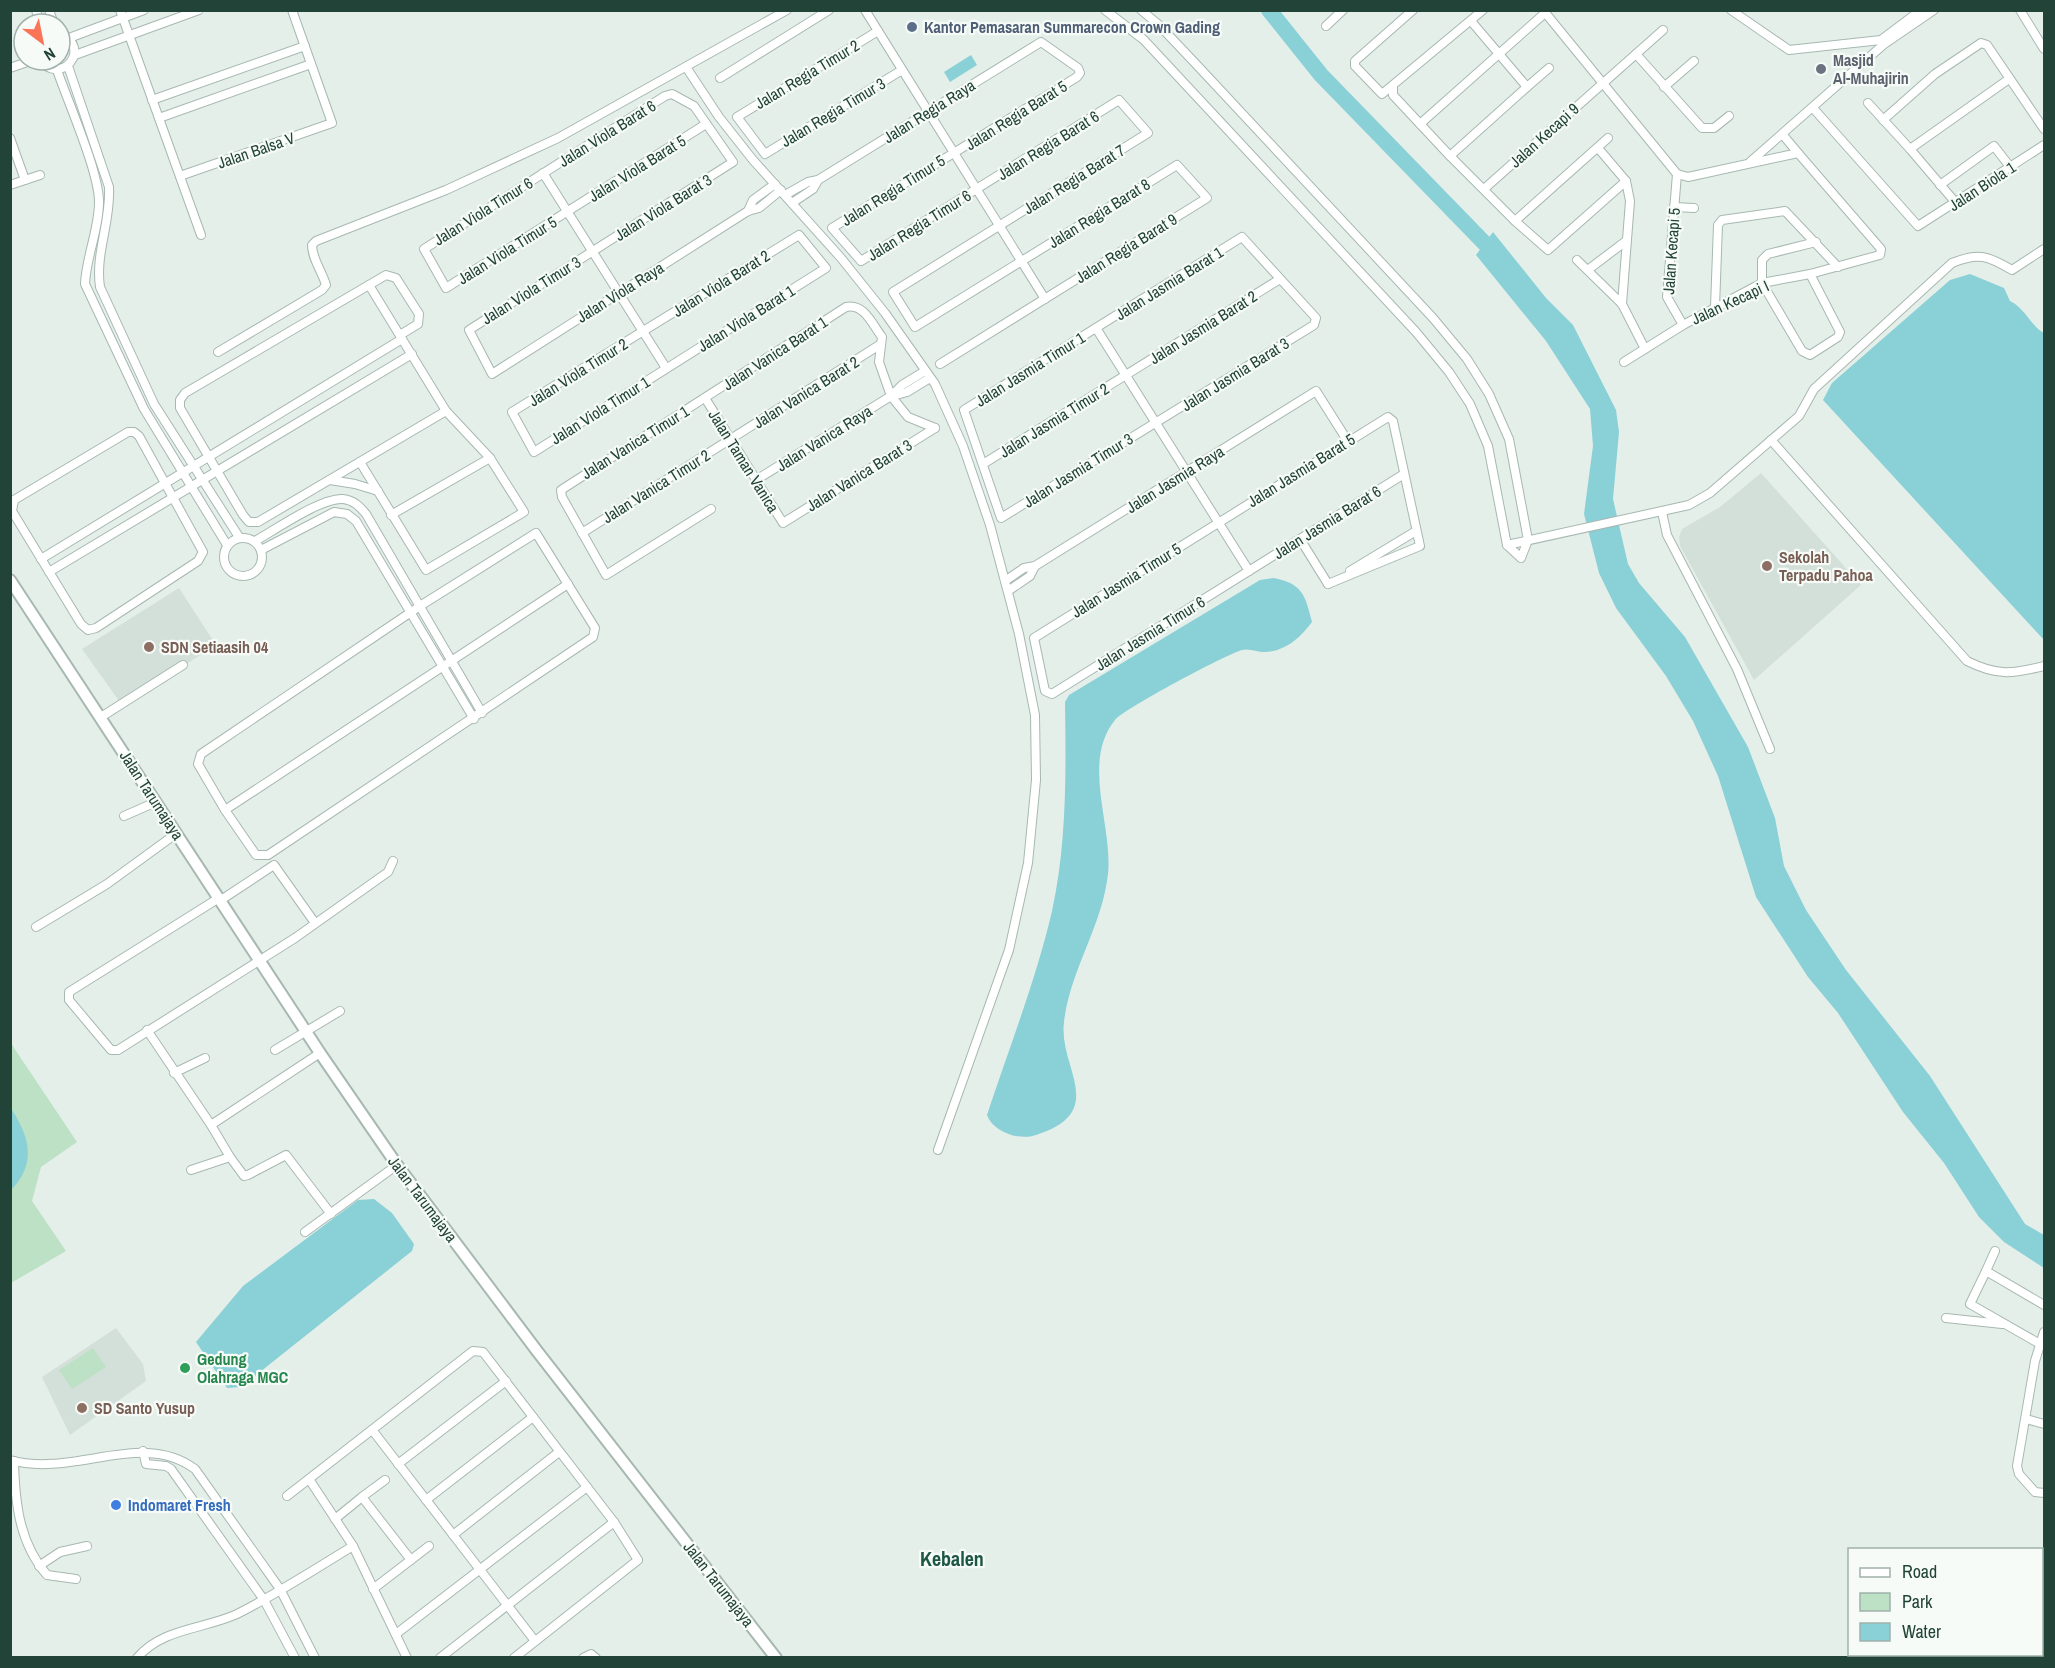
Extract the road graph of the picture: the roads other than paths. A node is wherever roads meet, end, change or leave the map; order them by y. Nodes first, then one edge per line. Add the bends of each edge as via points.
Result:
1 (144, 10) edge
2 (199, 10) edge
3 (292, 10) edge
4 (787, 10) edge
5 (829, 10) edge
6 (865, 10) edge
7 (1105, 10) edge
8 (1141, 10) edge
9 (1343, 10) edge
10 (1413, 10) edge
11 (1483, 10) edge
12 (1731, 10) edge
13 (1935, 10) edge
14 (2020, 10) edge
15 (1918, 11) edge
16 (1544, 12) edge
17 (121, 14) edge
18 (1471, 21) junction
19 (1326, 26) dead end
20 (1663, 30) dead end
21 (878, 31) junction
22 (129, 35) junction
23 (72, 37) edge
24 (72, 42) edge
25 (1882, 42) junction
26 (304, 46) junction
27 (2044, 49) edge
28 (1499, 54) junction
29 (1636, 54) junction
30 (75, 55) junction
31 (72, 60) edge
32 (1694, 61) dead end
33 (311, 64) junction
34 (686, 67) junction
35 (1549, 68) dead end
36 (902, 70) junction
37 (58, 72) edge
38 (70, 72) edge
39 (1077, 77) joint
40 (720, 78) dead end
41 (2009, 78) junction
42 (1603, 82) junction
43 (1393, 86) junction
44 (1527, 87) junction
45 (1664, 87) junction
46 (152, 100) junction
47 (1119, 100) joint
48 (1868, 103) dead end
49 (1813, 108) junction
50 (928, 112) junction
51 (1729, 116) dead end
52 (159, 118) junction
53 (1884, 120) junction
54 (706, 124) junction
55 (1420, 124) junction
56 (2044, 129) edge
57 (1783, 135) junction
58 (10, 138) edge
59 (1608, 138) dead end
60 (2044, 146) edge
61 (1598, 147) junction
62 (1910, 149) junction
63 (954, 153) junction
64 (1798, 153) junction
65 (765, 154) joint
66 (1450, 156) junction
67 (1749, 163) junction
68 (1178, 165) joint
69 (2011, 168) junction
70 (543, 173) junction
71 (1677, 174) junction
72 (40, 175) dead end
73 (180, 176) junction
74 (25, 180) junction
75 (818, 180) junction
76 (1626, 181) junction
77 (775, 184) junction
78 (10, 185) edge
79 (1940, 185) junction
80 (976, 189) junction
81 (1484, 189) junction
82 (783, 193) junction
83 (792, 203) junction
84 (1956, 203) junction
85 (1674, 207) junction
86 (1694, 208) dead end
87 (748, 211) junction
88 (568, 212) junction
89 (1515, 221) junction
90 (999, 226) junction
91 (201, 235) dead end
92 (799, 235) joint
93 (1626, 241) junction
94 (1816, 242) junction
95 (2044, 249) edge
96 (593, 251) junction
97 (1577, 260) dead end
98 (861, 261) joint
99 (1022, 261) junction
100 (1838, 267) junction
101 (1589, 269) junction
102 (1810, 274) junction
103 (1280, 279) junction
104 (1762, 283) junction
105 (369, 285) junction
106 (446, 288) joint
107 (619, 293) junction
108 (1045, 299) junction
109 (1622, 304) junction
110 (1715, 307) junction
111 (1683, 324) junction
112 (915, 327) joint
113 (1096, 328) junction
114 (643, 331) junction
115 (401, 337) junction
116 (881, 344) junction
117 (1645, 349) junction
118 (218, 352) dead end
119 (412, 354) junction
120 (1624, 362) dead end
121 (940, 364) dead end
122 (666, 368) junction
123 (925, 370) junction
124 (492, 374) joint
125 (1126, 375) junction
126 (930, 378) junction
127 (891, 396) junction
128 (705, 398) junction
129 (154, 404) junction
130 (144, 410) junction
131 (446, 411) junction
132 (1155, 423) junction
133 (730, 439) junction
134 (1771, 440) junction
135 (1347, 441) junction
136 (534, 452) joint
137 (209, 458) junction
138 (490, 458) junction
139 (360, 462) junction
140 (983, 464) junction
141 (193, 468) junction
142 (217, 471) junction
143 (1186, 472) junction
144 (183, 474) junction
145 (1404, 474) junction
146 (201, 480) junction
147 (330, 480) junction
148 (756, 480) junction
149 (167, 484) junction
150 (190, 487) junction
151 (378, 491) junction
152 (174, 496) junction
153 (711, 509) dead end
154 (1662, 512) junction
155 (391, 515) junction
156 (1218, 522) junction
157 (783, 523) joint
158 (1416, 531) junction
159 (582, 533) junction
160 (239, 537) junction
161 (1300, 539) junction
162 (1528, 540) junction
163 (255, 541) junction
164 (227, 545) junction
165 (1507, 545) junction
166 (261, 550) junction
167 (41, 559) junction
168 (1035, 567) junction
169 (1249, 571) junction
170 (49, 572) junction
171 (10, 580) edge
172 (1005, 581) junction
173 (568, 584) junction
174 (1328, 584) junction
175 (1008, 591) junction
176 (420, 606) junction
177 (411, 613) junction
178 (452, 660) junction
179 (183, 665) dead end
180 (443, 666) junction
181 (2044, 666) edge
182 (1052, 694) joint
183 (482, 713) junction
184 (101, 717) junction
185 (474, 718) junction
186 (1770, 749) dead end
187 (152, 803) junction
188 (225, 810) junction
189 (124, 816) dead end
190 (176, 834) junction
191 (393, 861) dead end
192 (217, 900) junction
193 (315, 923) junction
194 (36, 927) dead end
195 (256, 962) junction
196 (340, 1011) dead end
197 (147, 1030) junction
198 (302, 1035) junction
199 (275, 1050) dead end
200 (317, 1055) junction
201 (205, 1058) dead end
202 (174, 1073) junction
203 (211, 1125) junction
204 (938, 1150) dead end
205 (230, 1157) junction
206 (395, 1166) junction
207 (191, 1170) dead end
208 (331, 1214) junction
209 (305, 1232) dead end
210 (1995, 1251) dead end
211 (1986, 1271) junction
212 (1970, 1304) junction
213 (2044, 1305) edge
214 (1946, 1318) dead end
215 (1963, 1320) junction
216 (2006, 1325) junction
217 (2044, 1332) edge
218 (2040, 1344) junction
219 (506, 1381) junction
220 (533, 1417) junction
221 (2026, 1419) junction
222 (2044, 1424) edge
223 (373, 1431) junction
224 (143, 1451) junction
225 (560, 1452) junction
226 (12, 1460) edge
227 (398, 1464) junction
228 (309, 1479) junction
229 (385, 1480) dead end
230 (587, 1487) junction
231 (2044, 1493) edge
232 (287, 1496) dead end
233 (362, 1497) junction
234 (426, 1500) junction
235 (335, 1519) junction
236 (614, 1522) junction
237 (453, 1535) junction
238 (87, 1546) dead end
239 (352, 1546) junction
240 (429, 1546) dead end
241 (411, 1560) junction
242 (39, 1566) junction
243 (479, 1569) junction
244 (76, 1579) dead end
245 (280, 1589) junction
246 (373, 1589) junction
247 (264, 1600) junction
248 (507, 1607) junction
249 (396, 1634) junction
250 (535, 1641) junction
251 (137, 1658) edge
252 (295, 1658) edge
253 (315, 1658) edge
254 (407, 1658) edge
255 (440, 1658) edge
256 (514, 1658) edge
257 (583, 1658) edge
258 (596, 1658) edge
259 (776, 1658) edge

1 - 17 street
2 - 22 street
3 - 26 street
4 - 34 street
5 - 40 street
6 - 21 street
7 - 165 street via 1144,40 1449,372 1470,404 1488,446
8 - 162 street via 1166,32 1467,359 1489,393 1509,439
9 - 19 street
10 - 43 street via 1354,64 1382,94
11 - 18 street
12 - 25 street via 1789,50
13 - 25 street
14 - 27 street
15 - 25 street
16 - 28 street
16 - 42 street
17 - 22 street
17 - 23 street
18 - 28 street
18 - 43 street
20 - 29 street, Jalan Kecapi 9
21 - 36 street
21 - 65 street, Jalan Regia Timur 2 via 737,117
22 - 30 street
22 - 46 street
24 - 30 street
25 - 49 street
26 - 33 street
26 - 46 street
28 - 44 street
28 - 55 street
29 - 42 street, Jalan Kecapi 9
29 - 45 street
30 - 31 street
32 - 45 street
33 - 52 street
33 - 73 street, Jalan Balsa V via 332,123
34 - 77 street via 719,117
34 - 118 street via 558,138 446,190 316,241 312,252 324,276 326,285 322,291
35 - 44 street
36 - 50 street
36 - 65 street, Jalan Regia Timur 3
37 - 130 street via 96,183 99,203 86,284
38 - 129 street via 109,188 110,207 97,268 100,287
39 - 50 street, Jalan Regia Raya via 1078,68 1041,42
39 - 63 street, Jalan Regia Barat 5
41 - 53 street via 1982,43 1935,74
41 - 56 street
41 - 62 street
42 - 71 street
42 - 81 street, Jalan Kecapi 9
43 - 55 street via 1394,95
44 - 66 street
45 - 51 street via 1702,128 1714,128
46 - 52 street
47 - 80 street, Jalan Regia Barat 6
47 - 90 street, Jalan Regia Barat 7 via 1148,133
48 - 53 street
49 - 57 street
49 - 84 street, Jalan Biola 1 via 1918,226
50 - 63 street
50 - 75 street, Jalan Regia Raya
52 - 73 street
53 - 62 street
54 - 70 street, Jalan Viola Barat 6 via 694,106 672,94 665,96
54 - 88 street, Jalan Viola Barat 5
54 - 96 street, Jalan Viola Barat 3 via 733,162
55 - 66 street
57 - 64 street
57 - 67 street
58 - 74 street
59 - 61 street
60 - 69 street, Jalan Biola 1
61 - 76 street
61 - 89 street
62 - 79 street
63 - 80 street
63 - 98 street, Jalan Regia Timur 5 via 832,228
64 - 67 street
64 - 100 street, Jalan Kecapi I via 1881,249 1880,255
66 - 81 street
67 - 71 street via 1688,177
68 - 99 street, Jalan Regia Barat 8
68 - 108 street, Jalan Regia Barat 9 via 1207,198
69 - 79 street via 1994,146
69 - 84 street, Jalan Biola 1
70 - 88 street
70 - 106 street, Jalan Viola Timur 6 via 424,249
71 - 85 street, Jalan Kecapi 5
72 - 74 street
73 - 91 street
74 - 78 street
75 - 82 street, Jalan Regia Raya
75 - 83 street, Jalan Regia Raya via 813,189
76 - 89 street via 1548,250
76 - 93 street via 1630,201
77 - 82 street
77 - 87 street, Jalan Viola Raya via 753,200
79 - 84 street
80 - 90 street
80 - 98 street, Jalan Regia Timur 6
81 - 89 street
82 - 83 street
82 - 87 street, Jalan Viola Raya
83 - 123 street via 885,313
85 - 86 street
85 - 111 street, Jalan Kecapi 5 via 1667,297
87 - 107 street, Jalan Viola Raya
88 - 96 street
88 - 106 street, Jalan Viola Timur 5
90 - 99 street
90 - 112 street, Jalan Regia Barat 7 via 893,292
92 - 114 street, Jalan Viola Barat 2
92 - 122 street, Jalan Viola Barat 1 via 826,268
93 - 101 street
93 - 109 street
94 - 100 street
94 - 104 street via 1768,254 1762,260
94 - 110 street via 1781,210 1722,220 1718,225
95 - 134 street via 2012,270 1988,256 1970,256 1952,263 1814,389 1798,416
96 - 107 street
96 - 124 street, Jalan Viola Timur 3 via 469,330
97 - 101 street
99 - 108 street
99 - 112 street, Jalan Regia Barat 8
100 - 102 street, Jalan Kecapi I
101 - 109 street
102 - 104 street, Jalan Kecapi I
102 - 104 street via 1840,332 1810,355 1802,351
103 - 113 street, Jalan Jasmia Barat 1 via 1242,237
103 - 125 street, Jalan Jasmia Barat 2
103 - 132 street, Jalan Jasmia Barat 3 via 1316,318 1314,325
104 - 110 street, Jalan Kecapi I
105 - 115 street
105 - 115 street via 392,275 419,314 418,324
105 - 137 street via 185,393 180,408
107 - 114 street
107 - 124 street, Jalan Viola Raya
108 - 121 street, Jalan Regia Barat 9
109 - 117 street
110 - 111 street, Jalan Kecapi I
111 - 117 street, Jalan Kecapi I
113 - 125 street
113 - 140 street, Jalan Jasmia Timur 1 via 964,410
114 - 122 street
114 - 136 street, Jalan Viola Timur 2 via 512,412
115 - 119 street
115 - 137 street
116 - 127 street via 879,362
116 - 128 street, Jalan Vanica Barat 1 via 882,337 861,308 846,307
116 - 133 street, Jalan Vanica Barat 2
117 - 120 street, Jalan Kecapi I
119 - 131 street
119 - 142 street
122 - 136 street, Jalan Viola Timur 1
123 - 126 street
123 - 127 street, Jalan Vanica Raya
125 - 132 street
125 - 140 street, Jalan Jasmia Timur 2
126 - 127 street, Jalan Vanica Raya via 907,392
126 - 172 street via 963,446
127 - 148 street, Jalan Vanica Raya
127 - 157 street, Jalan Vanica Barat 3 via 908,417 935,428
128 - 133 street, Jalan Taman Vanica
128 - 159 street, Jalan Vanica Timur 1 via 564,486 562,497
129 - 130 street
129 - 141 street
130 - 144 street
131 - 138 street
131 - 139 street
132 - 140 street, Jalan Jasmia Timur 3 via 1001,518
132 - 143 street
133 - 148 street, Jalan Taman Vanica
133 - 159 street, Jalan Vanica Timur 2
134 - 154 street via 1710,493 1689,505
134 - 181 street via 1967,661 1988,671 2015,673
135 - 143 street, Jalan Jasmia Raya via 1316,391
135 - 145 street, Jalan Jasmia Barat 5 via 1388,417 1393,421
135 - 156 street, Jalan Jasmia Barat 5
137 - 141 street
137 - 142 street
138 - 155 street
138 - 155 street via 524,512 429,570
139 - 147 street
139 - 151 street
141 - 144 street
141 - 146 street
142 - 146 street
142 - 147 street via 249,522 258,522
143 - 156 street
143 - 168 street, Jalan Jasmia Raya
144 - 149 street
144 - 150 street
145 - 158 street
145 - 161 street, Jalan Jasmia Barat 6
146 - 150 street
146 - 160 street
147 - 151 street
148 - 157 street, Jalan Taman Vanica
149 - 152 street
149 - 167 street
149 - 167 street via 139,436 128,432 23,494 14,500 12,511
150 - 152 street
150 - 164 street
151 - 155 street
152 - 170 street
152 - 170 street via 203,552 198,561 96,628 88,630 81,624
153 - 159 street via 606,575
154 - 162 street
154 - 186 street via 1666,534 1737,669
156 - 169 street
156 - 182 street, Jalan Jasmia Timur 5 via 1034,638 1045,691
158 - 174 street
158 - 174 street via 1420,546
160 - 163 street
160 - 164 street
161 - 169 street, Jalan Jasmia Barat 6
161 - 174 street
162 - 165 street
162 - 165 street via 1521,558
163 - 166 street
163 - 176 street via 327,502 343,499 357,503
164 - 166 street via 222,557 227,570 239,577 253,574 262,563
166 - 177 street via 334,512 347,514 356,521
167 - 170 street
168 - 172 street, Jalan Jasmia Raya via 1024,568
168 - 175 street, Jalan Jasmia Raya via 1030,576
169 - 182 street, Jalan Jasmia Timur 6
171 - 184 street, Jalan Tarumajaya
172 - 175 street
173 - 176 street via 536,533
173 - 178 street
173 - 183 street via 595,628 593,637
175 - 204 street via 1035,715 1036,780 1028,863 1009,950
176 - 177 street
176 - 178 street
177 - 180 street
177 - 188 street via 201,754 198,764
178 - 180 street
178 - 183 street
179 - 184 street
180 - 185 street
180 - 188 street
183 - 185 street
184 - 187 street, Jalan Tarumajaya
185 - 188 street via 268,855 256,855
187 - 189 street
187 - 190 street, Jalan Tarumajaya
190 - 192 street, Jalan Tarumajaya
190 - 194 street via 107,884
191 - 193 street via 388,872
192 - 193 street via 274,865
192 - 195 street, Jalan Tarumajaya
192 - 197 street via 69,992 69,1000 111,1050 118,1050
193 - 195 street
195 - 197 street
195 - 198 street, Jalan Tarumajaya
196 - 198 street
197 - 202 street
198 - 199 street
198 - 200 street, Jalan Tarumajaya
200 - 203 street
200 - 206 street, Jalan Tarumajaya
201 - 202 street
202 - 203 street
203 - 205 street
205 - 207 street
205 - 208 street via 245,1176 286,1155
206 - 208 street
206 - 259 street, Jalan Tarumajaya
208 - 209 street
210 - 211 street
211 - 212 street
211 - 213 street
212 - 215 street
212 - 216 street
214 - 215 street
215 - 216 street
216 - 218 street
217 - 218 street
218 - 221 street
219 - 220 street
219 - 223 street via 483,1352 473,1351
219 - 227 street
220 - 225 street
220 - 234 street
221 - 222 street
221 - 231 street via 2017,1470 2035,1492
223 - 227 street
223 - 228 street
224 - 226 street via 69,1464
224 - 245 street via 169,1454 195,1468
224 - 247 street via 146,1464 171,1469
225 - 230 street
225 - 237 street
226 - 242 street via 21,1527
227 - 234 street
228 - 232 street
228 - 235 street
229 - 233 street
230 - 236 street
230 - 243 street
233 - 235 street
233 - 241 street
234 - 237 street
235 - 239 street
236 - 248 street
236 - 250 street via 638,1560
237 - 243 street
238 - 242 street via 60,1552
239 - 245 street
239 - 246 street
240 - 241 street
241 - 246 street
242 - 244 street via 47,1575
243 - 248 street
243 - 249 street
245 - 247 street
245 - 253 street
246 - 249 street
247 - 251 street via 234,1615 170,1635 147,1647
247 - 252 street
248 - 250 street
248 - 255 street
249 - 254 street
250 - 256 street
257 - 258 street via 591,1654

